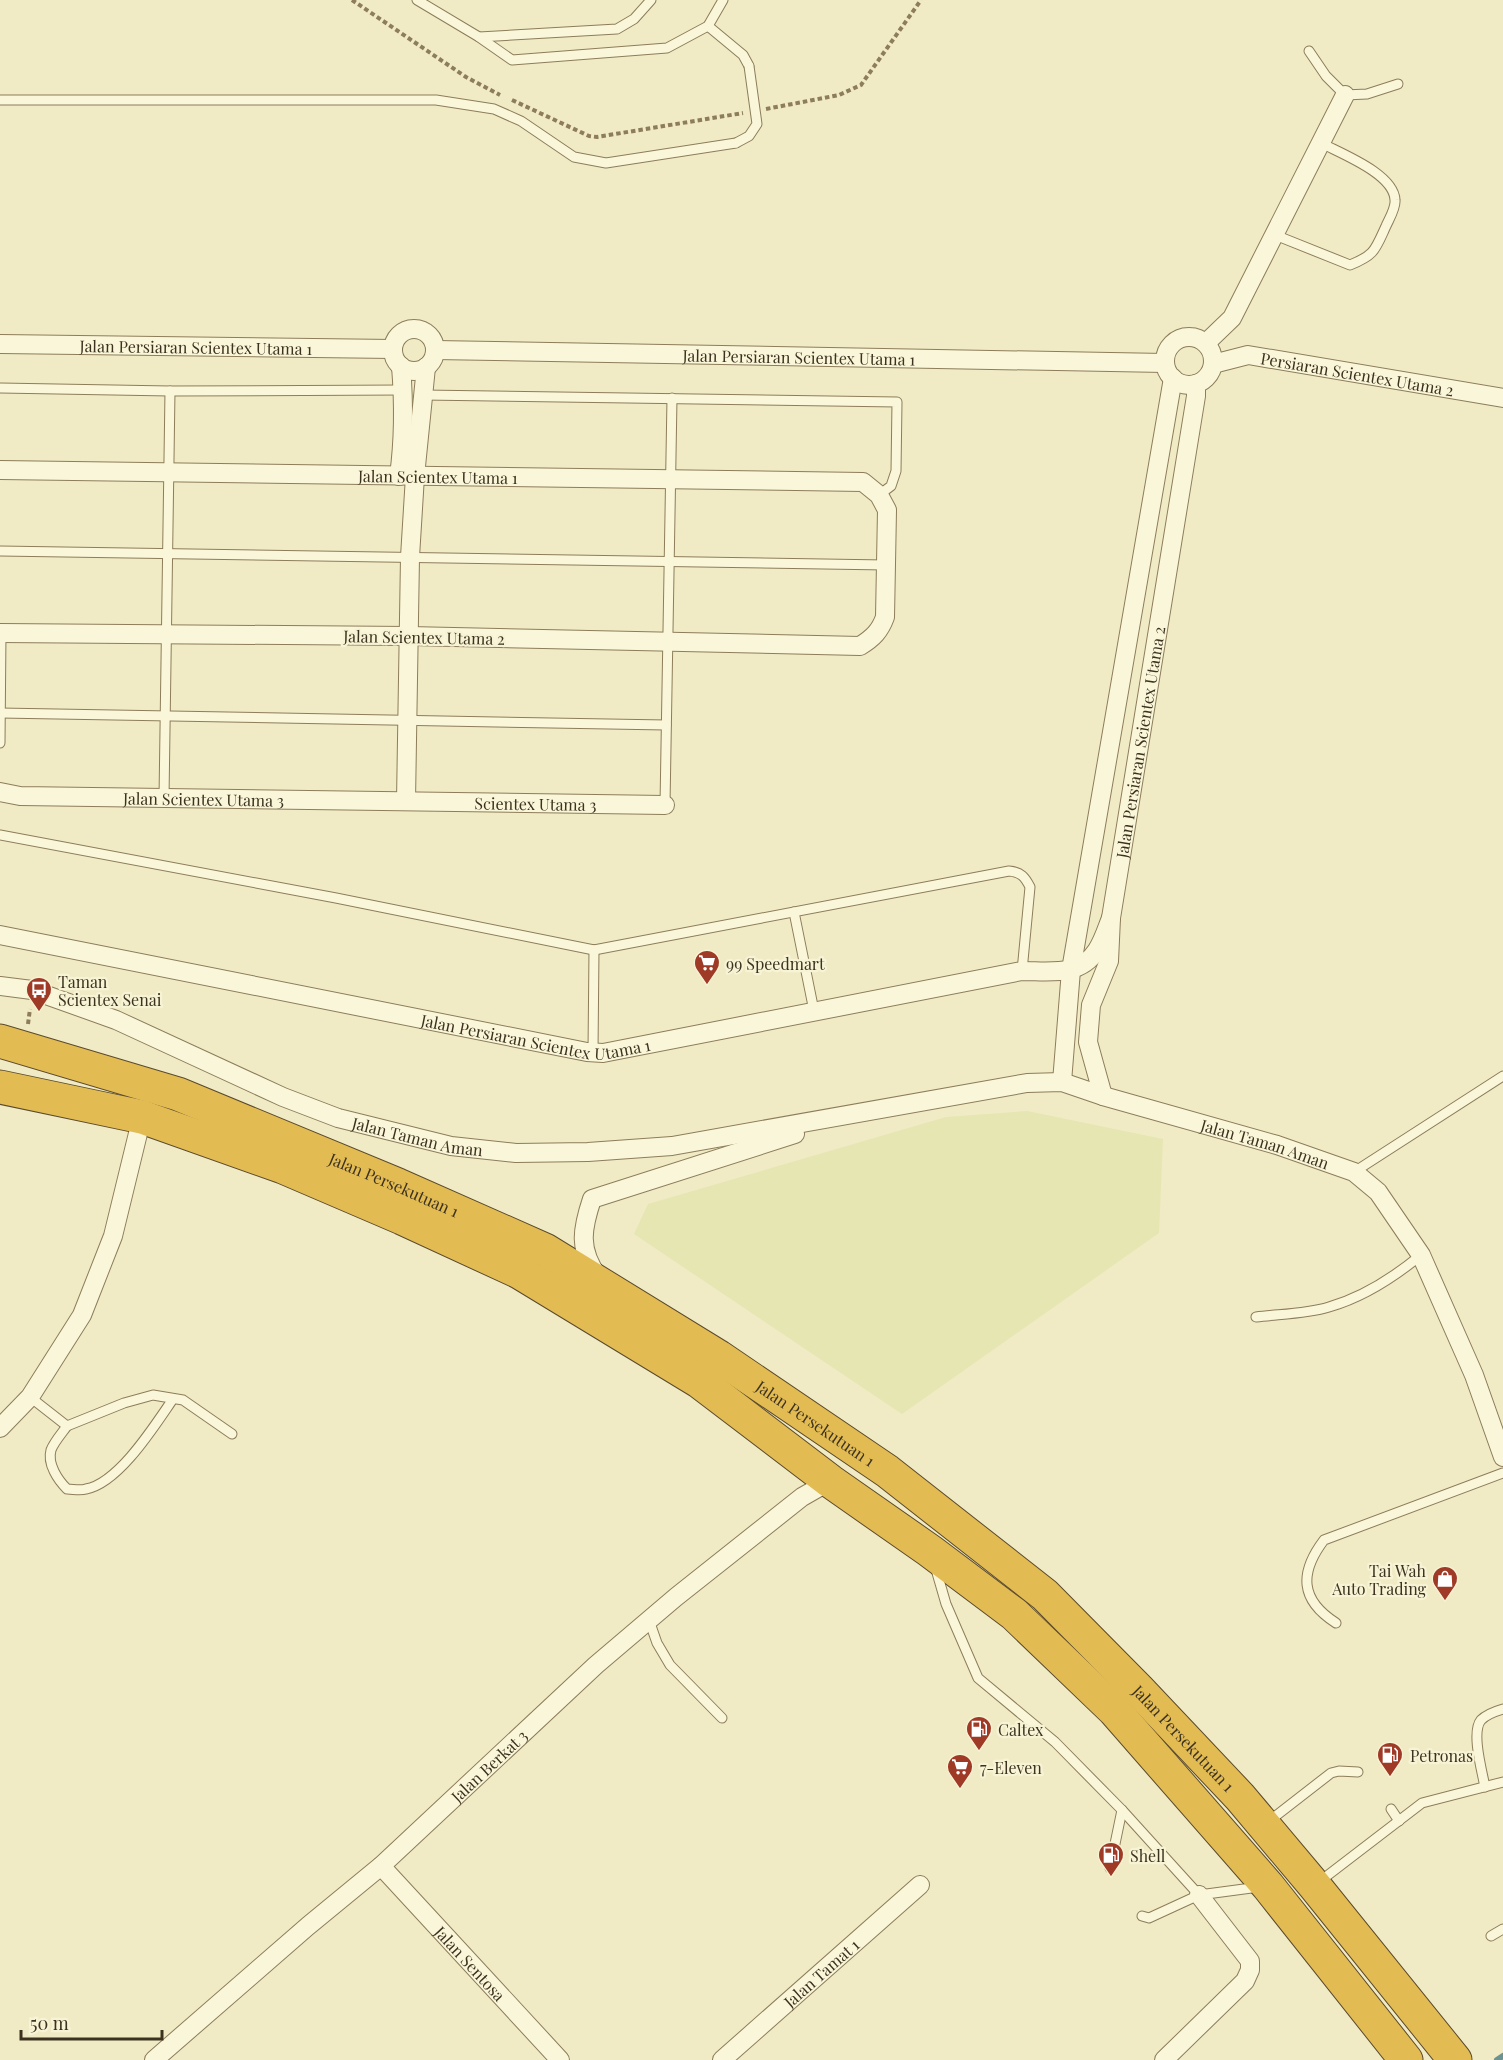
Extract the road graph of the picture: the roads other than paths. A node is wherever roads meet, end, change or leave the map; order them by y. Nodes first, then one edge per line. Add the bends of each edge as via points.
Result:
1 (417, 0) edge
2 (651, 0) edge
3 (723, 0) edge
4 (708, 26) junction
5 (478, 37) junction
6 (1309, 51) dead end
7 (1398, 84) dead end
8 (1345, 95) junction
9 (0, 100) edge
10 (1321, 142) junction
11 (1275, 235) junction
12 (0, 344) edge
13 (1206, 344) junction
14 (393, 349) junction
15 (435, 350) junction
16 (1213, 364) junction
17 (401, 366) junction
18 (426, 367) junction
19 (1169, 371) junction
20 (1197, 384) junction
21 (0, 388) edge
22 (403, 390) junction
23 (170, 391) junction
24 (423, 394) junction
25 (672, 398) junction
26 (1503, 398) edge
27 (0, 470) edge
28 (168, 472) junction
29 (407, 476) junction
30 (670, 479) junction
31 (876, 492) junction
32 (0, 551) edge
33 (167, 554) junction
34 (410, 557) junction
35 (669, 562) junction
36 (886, 565) junction
37 (1, 633) edge
38 (166, 634) junction
39 (409, 636) junction
40 (667, 642) junction
41 (0, 713) edge
42 (165, 716) junction
43 (408, 720) junction
44 (666, 725) junction
45 (0, 743) edge
46 (0, 792) edge
47 (164, 798) junction
48 (406, 801) junction
49 (665, 805) joint
50 (0, 835) edge
51 (794, 912) junction
52 (1111, 918) junction
53 (0, 935) edge
54 (594, 950) junction
55 (1071, 970) junction
56 (1022, 971) junction
57 (0, 986) edge
58 (814, 1011) junction
59 (0, 1041) edge
60 (593, 1052) junction
61 (1503, 1076) edge
62 (1062, 1082) junction
63 (0, 1087) edge
64 (1103, 1096) junction
65 (857, 1114) junction
66 (142, 1117) junction
67 (1354, 1172) junction
68 (1421, 1255) junction
69 (609, 1291) junction
70 (1256, 1317) dead end
71 (30, 1397) junction
72 (173, 1399) junction
73 (67, 1426) junction
74 (0, 1428) edge
75 (232, 1434) dead end
76 (1503, 1457) edge
77 (1503, 1473) edge
78 (830, 1481) junction
79 (930, 1551) junction
80 (649, 1620) junction
81 (1336, 1623) dead end
82 (1503, 1709) edge
83 (722, 1718) dead end
84 (1358, 1772) dead end
85 (1503, 1782) edge
86 (1485, 1787) junction
87 (1391, 1809) dead end
88 (1122, 1810) junction
89 (1399, 1821) junction
90 (1263, 1825) junction
91 (381, 1866) junction
92 (1110, 1868) dead end
93 (920, 1885) dead end
94 (1314, 1885) junction
95 (1268, 1886) junction
96 (1199, 1895) junction
97 (1142, 1916) dead end
98 (1503, 1929) edge
99 (1491, 1936) dead end
100 (154, 2060) edge
101 (560, 2060) edge
102 (722, 2060) edge
103 (1164, 2060) edge
104 (1406, 2060) edge
105 (1454, 2060) edge

1 - 5 lane
2 - 5 lane via 634,19 617,29
3 - 4 lane
4 - 5 lane via 667,48 512,60
4 - 9 lane, bridge via 743,55 749,66 757,124 749,136 735,143 606,163 574,156 521,121 494,109 436,100
6 - 8 lane
7 - 8 lane via 1367,94
8 - 10 street
10 - 11 street
10 - 11 lane via 1383,177 1394,190 1396,203 1376,248 1368,257 1350,265
11 - 13 street via 1232,318
12 - 14 street, Jalan Persiaran Scientex Utama 1
13 - 16 street
13 - 19 street via 1195,337 1176,340 1167,350
14 - 15 street via 398,336 411,329 430,336
14 - 17 street
15 - 18 street
15 - 19 street, Jalan Persiaran Scientex Utama 1
16 - 20 street via 1209,375
16 - 26 street, Persiaran Scientex Utama 2 via 1248,355
17 - 18 street via 413,371
17 - 22 street
18 - 24 street
19 - 20 street via 1182,384
19 - 55 street, Jalan Persiaran Scientex Utama 2
20 - 52 street, Jalan Persiaran Scientex Utama 2
21 - 23 lane
22 - 23 lane
22 - 29 street
23 - 28 lane
24 - 25 lane
24 - 29 street
25 - 30 lane
25 - 31 lane via 897,402 896,471 891,486
27 - 28 street, Jalan Scientex Utama 1
28 - 29 street, Jalan Scientex Utama 1
28 - 33 lane
29 - 30 street, Jalan Scientex Utama 1
29 - 34 street
30 - 31 street, Jalan Scientex Utama 1 via 863,483
30 - 35 lane
31 - 36 street via 887,510
32 - 33 lane
33 - 34 lane
33 - 38 lane
34 - 35 lane
34 - 39 street
35 - 36 lane
35 - 40 lane
36 - 40 street, Jalan Scientex Utama 2 via 885,617 880,629 860,646
37 - 38 street, Jalan Scientex Utama 2
37 - 41 lane
38 - 39 street, Jalan Scientex Utama 2
38 - 42 lane
39 - 40 street, Jalan Scientex Utama 2
39 - 43 street
40 - 44 lane
41 - 42 lane
41 - 45 lane
42 - 43 lane
42 - 47 lane
43 - 44 lane
43 - 48 street
44 - 49 lane
46 - 47 street, Jalan Scientex Utama 3 via 20,796
47 - 48 street, Jalan Scientex Utama 3
48 - 49 street, Scientex Utama 3
50 - 54 lane
51 - 54 lane
51 - 56 lane via 1018,872 1030,887
51 - 58 lane
52 - 55 street via 1097,950
52 - 64 street, Jalan Persiaran Scientex Utama 2 via 1109,961 1091,1005 1088,1042
53 - 60 street, Jalan Persiaran Scientex Utama 1
54 - 60 lane
55 - 56 street, Jalan Persiaran Scientex Utama 1
55 - 62 street, Jalan Persiaran Scientex Utama 2
56 - 58 street, Jalan Persiaran Scientex Utama 1
57 - 65 street, Jalan Taman Aman via 32,990 116,1020 338,1119 451,1146 516,1153 598,1152 672,1146
58 - 60 street, Jalan Persiaran Scientex Utama 1
59 - 69 highway, Jalan Persekutuan 1 via 178,1094 545,1250
61 - 67 lane
62 - 64 street, Jalan Taman Aman
62 - 65 street, Jalan Taman Aman via 1027,1083
63 - 66 highway, Jalan Persekutuan 1
64 - 67 street, Jalan Taman Aman via 1277,1145
65 - 69 street, Jalan Taman Aman via 592,1199 584,1223 584,1249 590,1265
66 - 71 street via 114,1236 94,1287 82,1315
66 - 78 highway, Jalan Persekutuan 1 via 283,1167 519,1272 700,1382
67 - 68 street, Jalan Taman Aman via 1378,1192
68 - 70 lane via 1391,1279 1328,1308
68 - 76 street, Jalan Taman Aman via 1474,1375
69 - 90 highway, Jalan Persekutuan 1 via 719,1358 887,1471 1045,1595
71 - 73 lane
71 - 74 street
72 - 73 lane via 153,1395
72 - 73 lane via 142,1445 112,1474 85,1490 67,1489 55,1474 51,1449
72 - 75 lane via 183,1400
77 - 81 lane via 1324,1540 1313,1554 1306,1591 1325,1616
78 - 79 highway, Jalan Persekutuan 1
78 - 80 street, Jalan Berkat 3 via 802,1497
79 - 88 lane via 946,1604 978,1678 1055,1742
79 - 95 highway, Jalan Persekutuan 1 via 1014,1614 1114,1710
80 - 83 lane via 670,1665
80 - 91 street, Jalan Berkat 3
82 - 86 lane via 1482,1718 1478,1726 1476,1735
84 - 90 lane via 1331,1773
85 - 86 lane
86 - 89 lane via 1422,1803
87 - 89 lane
88 - 92 lane
88 - 96 lane
89 - 94 lane
90 - 94 highway, Jalan Persekutuan 1
91 - 100 street, Jalan Berkat 3
91 - 101 street, Jalan Sentosa
93 - 102 street, Jalan Tamat 1
94 - 105 highway, Jalan Persekutuan 1
95 - 96 lane
95 - 104 highway, Jalan Persekutuan 1
96 - 97 lane via 1149,1918
96 - 103 street via 1250,1961 1250,1970 1245,1981
98 - 99 lane

